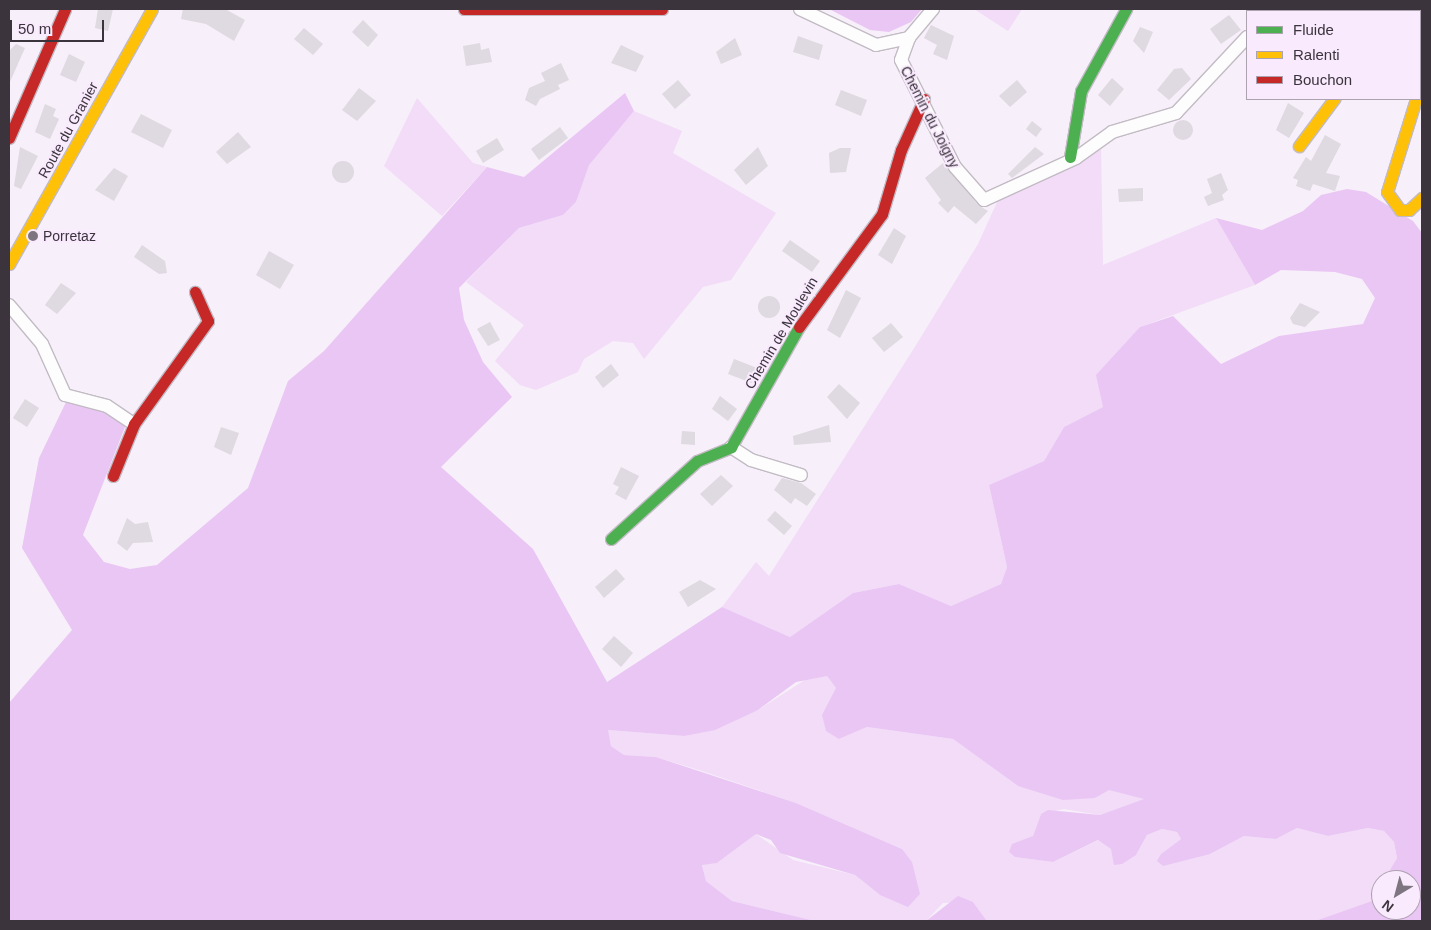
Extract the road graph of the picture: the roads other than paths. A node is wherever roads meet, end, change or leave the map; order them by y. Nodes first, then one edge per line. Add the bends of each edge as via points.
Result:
1 (65, 9) edge
2 (152, 9) edge
3 (464, 9) edge
4 (662, 9) edge
5 (800, 9) edge
6 (933, 9) edge
7 (1126, 9) edge
8 (909, 38) junction
9 (1246, 38) edge
10 (924, 99) junction
11 (1333, 100) edge
12 (1416, 100) edge
13 (9, 138) edge
14 (1299, 146) dead end
15 (1070, 157) junction
16 (1422, 198) edge
17 (9, 264) edge
18 (195, 292) dead end
19 (9, 305) edge
20 (134, 424) junction
21 (731, 447) junction
22 (801, 475) dead end
23 (113, 476) dead end
24 (611, 539) dead end

1 - 13 street
2 - 17 street, Route du Granier
3 - 4 street via 502,12
5 - 8 street via 876,45
6 - 8 street
7 - 15 street via 1081,91 1068,148
8 - 10 street, Chemin du Joigny via 901,60 908,79
9 - 15 street, Chemin du Joigny via 1176,113 1112,132 1076,158
10 - 15 street, Chemin du Joigny via 955,167 984,200
10 - 21 street, Chemin de Moulevin via 901,150 882,214 809,309
11 - 14 street
12 - 16 street via 1387,192 1390,202 1400,210 1409,210
18 - 20 street via 208,321
19 - 20 street via 42,344 65,395 107,406
20 - 23 street
21 - 22 street via 751,460
21 - 24 street via 697,461

